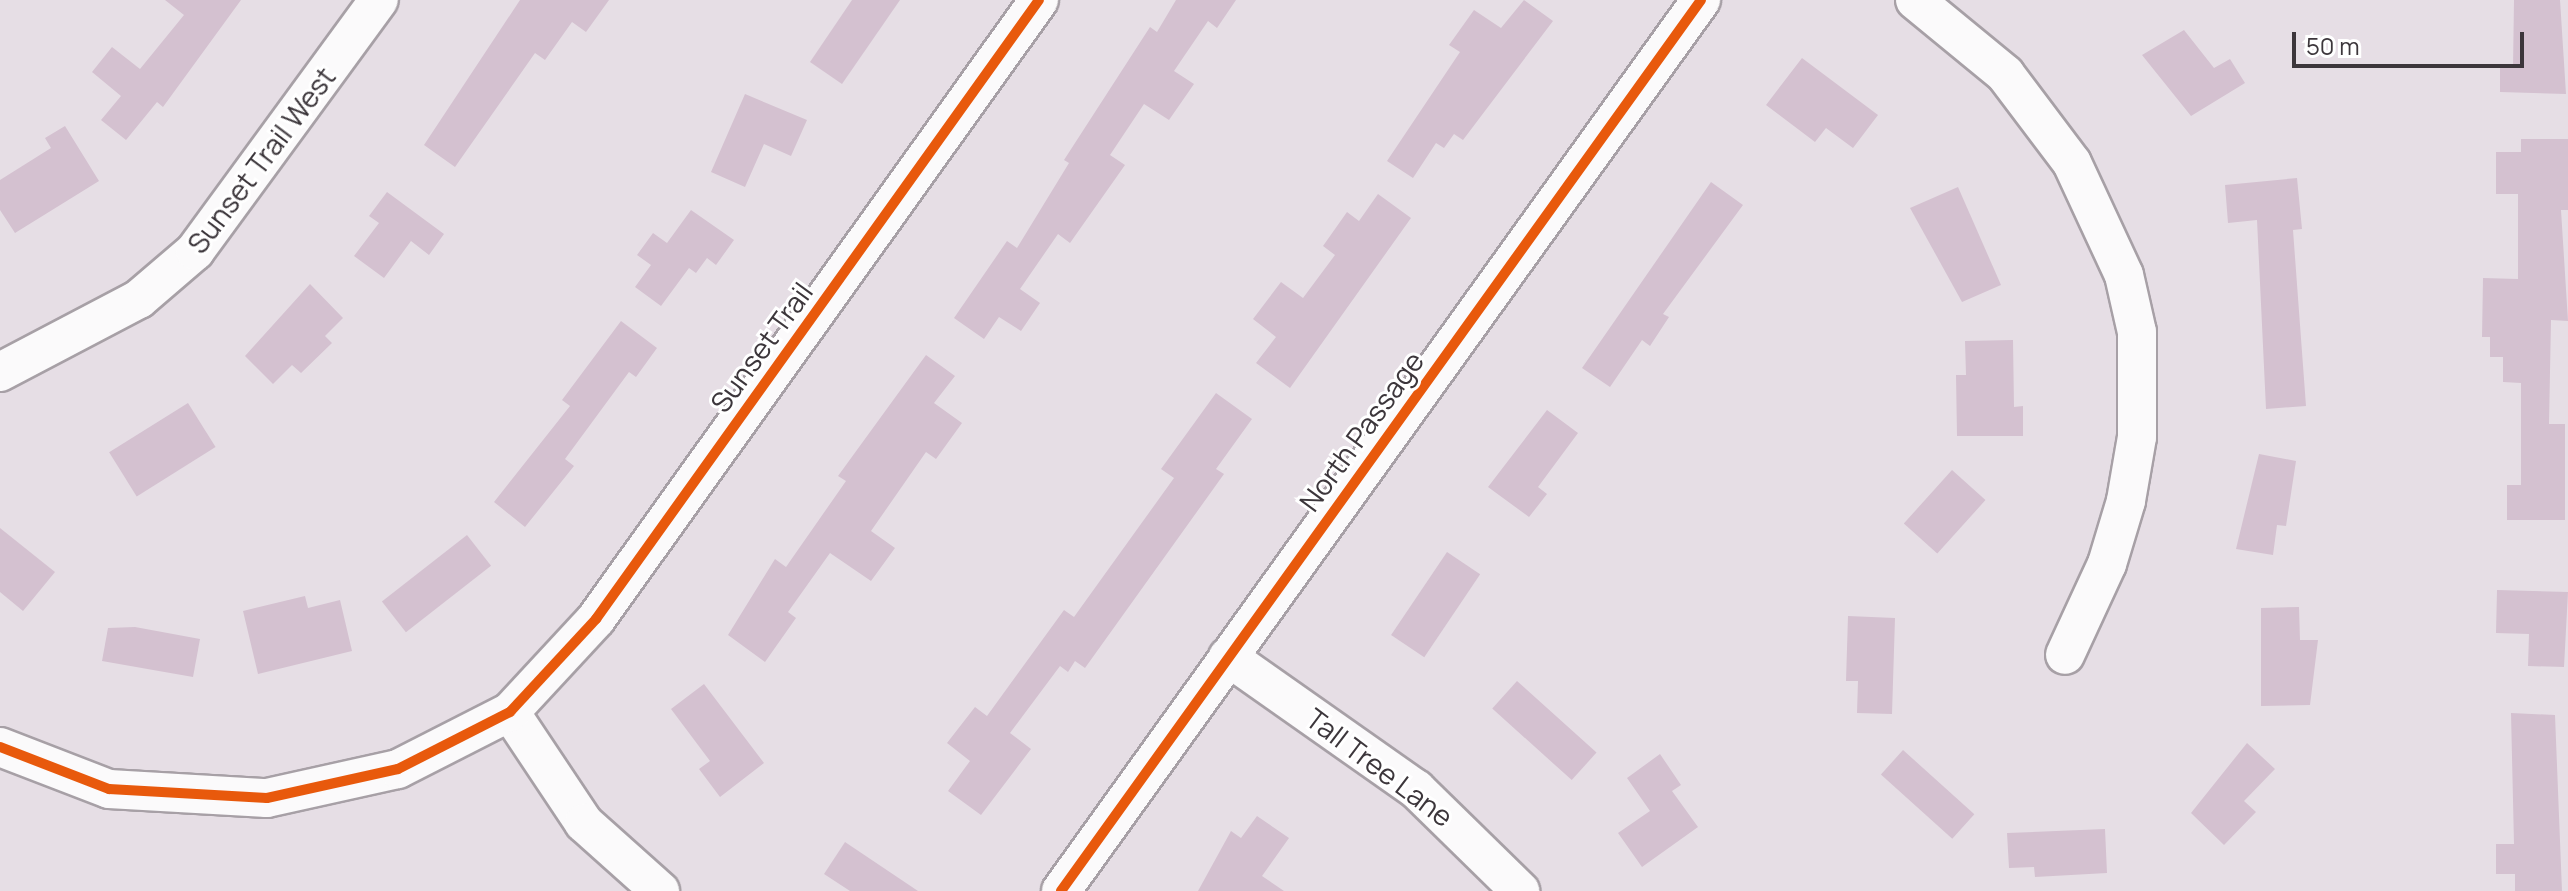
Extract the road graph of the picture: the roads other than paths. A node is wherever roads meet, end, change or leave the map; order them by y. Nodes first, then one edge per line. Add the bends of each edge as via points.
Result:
1 (379, 0) edge
2 (1039, 0) edge
3 (1701, 0) edge
4 (1915, 0) edge
5 (0, 372) edge
6 (2065, 655) dead end
7 (1228, 657) junction
8 (510, 712) junction
9 (0, 747) edge
10 (660, 891) edge
11 (1061, 891) edge
12 (1520, 891) edge

1 - 5 street, Sunset Trail West via 195,251 139,299
2 - 8 street, Sunset Trail via 596,619
3 - 7 street, North Passage
4 - 6 street via 1961,32 2036,111 2102,218 2131,304 2140,387 2128,488 2107,564
7 - 11 street, North Passage
7 - 12 street, Tall Tree Lane via 1416,789
8 - 9 street via 398,769 267,798 109,789
8 - 10 street via 584,823

